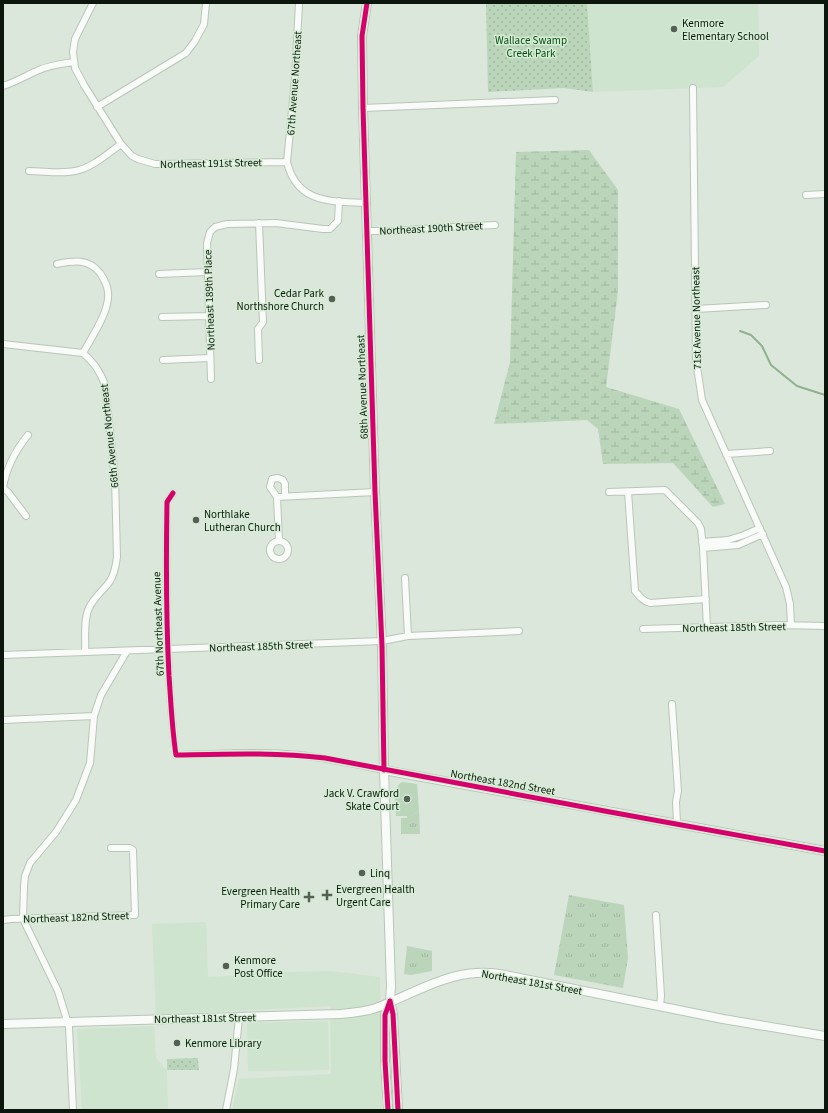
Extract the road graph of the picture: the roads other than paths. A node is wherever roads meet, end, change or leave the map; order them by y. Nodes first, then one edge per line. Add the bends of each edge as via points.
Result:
1 (93, 3) edge
2 (206, 3) edge
3 (299, 3) edge
4 (367, 3) edge
5 (74, 62) junction
6 (3, 86) edge
7 (693, 88) dead end
8 (555, 100) dead end
9 (97, 107) junction
10 (363, 108) junction
11 (121, 144) junction
12 (287, 162) junction
13 (29, 170) dead end
14 (825, 194) edge
15 (806, 195) dead end
16 (339, 201) junction
17 (366, 203) junction
18 (259, 223) junction
19 (495, 225) dead end
20 (367, 231) junction
21 (57, 264) dead end
22 (208, 272) junction
23 (159, 274) dead end
24 (766, 305) dead end
25 (696, 309) junction
26 (162, 316) dead end
27 (209, 316) junction
28 (3, 344) edge
29 (83, 353) junction
30 (210, 358) junction
31 (163, 360) dead end
32 (260, 360) dead end
33 (211, 379) dead end
34 (28, 435) dead end
35 (770, 451) dead end
36 (726, 454) junction
37 (3, 488) edge
38 (375, 492) junction
39 (609, 492) dead end
40 (628, 492) junction
41 (173, 493) dead end
42 (285, 496) junction
43 (277, 497) junction
44 (26, 516) dead end
45 (760, 528) junction
46 (764, 534) junction
47 (279, 541) dead end
48 (703, 545) junction
49 (405, 578) dead end
50 (706, 599) junction
51 (791, 625) junction
52 (825, 626) edge
53 (708, 627) junction
54 (643, 629) dead end
55 (519, 631) dead end
56 (408, 636) junction
57 (382, 641) junction
58 (168, 650) junction
59 (127, 651) junction
60 (85, 652) junction
61 (3, 655) edge
62 (672, 704) dead end
63 (94, 716) junction
64 (3, 720) edge
65 (176, 755) joint
66 (384, 770) junction
67 (677, 823) junction
68 (112, 848) dead end
69 (825, 850) edge
70 (656, 915) dead end
71 (23, 919) junction
72 (3, 920) edge
73 (390, 1001) junction
74 (660, 1006) junction
75 (239, 1017) junction
76 (68, 1022) junction
77 (3, 1024) edge
78 (825, 1036) edge
79 (73, 1110) edge
80 (226, 1110) edge
81 (388, 1110) edge
82 (398, 1110) edge

1 - 5 street via 75,39
2 - 9 street via 204,24 186,53
3 - 12 street, 67th Avenue Northeast
4 - 10 street, 68th Avenue Northeast via 362,36
5 - 6 street via 48,66
5 - 9 street, Northeast 191st Street
7 - 25 street, 71st Avenue Northeast
8 - 10 street
9 - 11 street, Northeast 191st Street
10 - 17 street, 68th Avenue Northeast
11 - 12 street, Northeast 191st Street via 132,156 143,162 155,164
11 - 13 street via 91,165 77,171 61,173
12 - 16 street via 292,176 303,191 322,199
14 - 15 street
16 - 17 street
16 - 18 street, Northeast 189th Place via 338,221 330,229
17 - 20 street, 68th Avenue Northeast
18 - 22 street, Northeast 189th Place via 215,227 210,232 207,242
18 - 32 street via 263,322 258,329
19 - 20 street, Northeast 190th Street
20 - 38 street, 68th Avenue Northeast
21 - 29 street via 74,261 87,263 105,280 108,293 106,307
22 - 23 street
22 - 27 street, Northeast 189th Place
24 - 25 street
25 - 36 street, 71st Avenue Northeast via 696,360 702,400
26 - 27 street
27 - 30 street, Northeast 189th Place
28 - 29 street
29 - 60 street, 66th Avenue Northeast via 100,371 105,385 114,478 117,557 111,580 97,596 86,617
30 - 31 street
30 - 33 street, Northeast 189th Place
34 - 37 street via 17,448 5,476
35 - 36 street
36 - 45 street, 71st Avenue Northeast
37 - 44 street
38 - 42 street
38 - 57 street, 68th Avenue Northeast
39 - 40 street
40 - 48 street via 665,490 698,523
40 - 50 street via 636,591 641,599 650,603
41 - 58 street, 67th Northeast Avenue via 166,502
42 - 43 street
42 - 43 street via 285,484 278,478 272,479 270,484
43 - 47 street
45 - 46 street, 71st Avenue Northeast
45 - 48 street via 744,536
46 - 48 street via 738,545
46 - 51 street, 71st Avenue Northeast via 786,587
48 - 50 street
49 - 56 street
50 - 53 street
51 - 52 street, Northeast 185th Street
51 - 53 street, Northeast 185th Street
53 - 54 street, Northeast 185th Street
55 - 56 street, Northeast 185th Street
56 - 57 street, Northeast 185th Street
57 - 58 street, Northeast 185th Street
57 - 66 street, 68th Avenue Northeast
58 - 59 street, Northeast 185th Street
58 - 65 street, 67th Northeast Avenue via 172,729
59 - 60 street, Northeast 185th Street
59 - 63 street via 101,695
60 - 61 street, Northeast 185th Street
62 - 67 street via 678,791
63 - 64 street
63 - 71 street via 90,763 76,800 56,832 30,863 25,876
65 - 66 street, Northeast 182nd Street via 297,755
66 - 67 street, Northeast 182nd Street
66 - 73 street, 68th Avenue Northeast
67 - 69 street, Northeast 182nd Street
68 - 71 street, Northeast 182nd Street via 133,850 134,914
70 - 74 street
71 - 72 street, Northeast 182nd Street
71 - 76 street via 58,991
73 - 74 street, Northeast 181st Street via 456,976 480,972 497,973
73 - 75 street, Northeast 181st Street via 375,1008 340,1014
73 - 81 street, 68th Avenue Northeast via 385,1015
73 - 82 street, 68th Avenue Northeast via 393,1014
74 - 78 street, Northeast 181st Street via 723,1020
75 - 76 street, Northeast 181st Street
75 - 80 street via 234,1069
76 - 77 street, Northeast 181st Street
76 - 79 street

